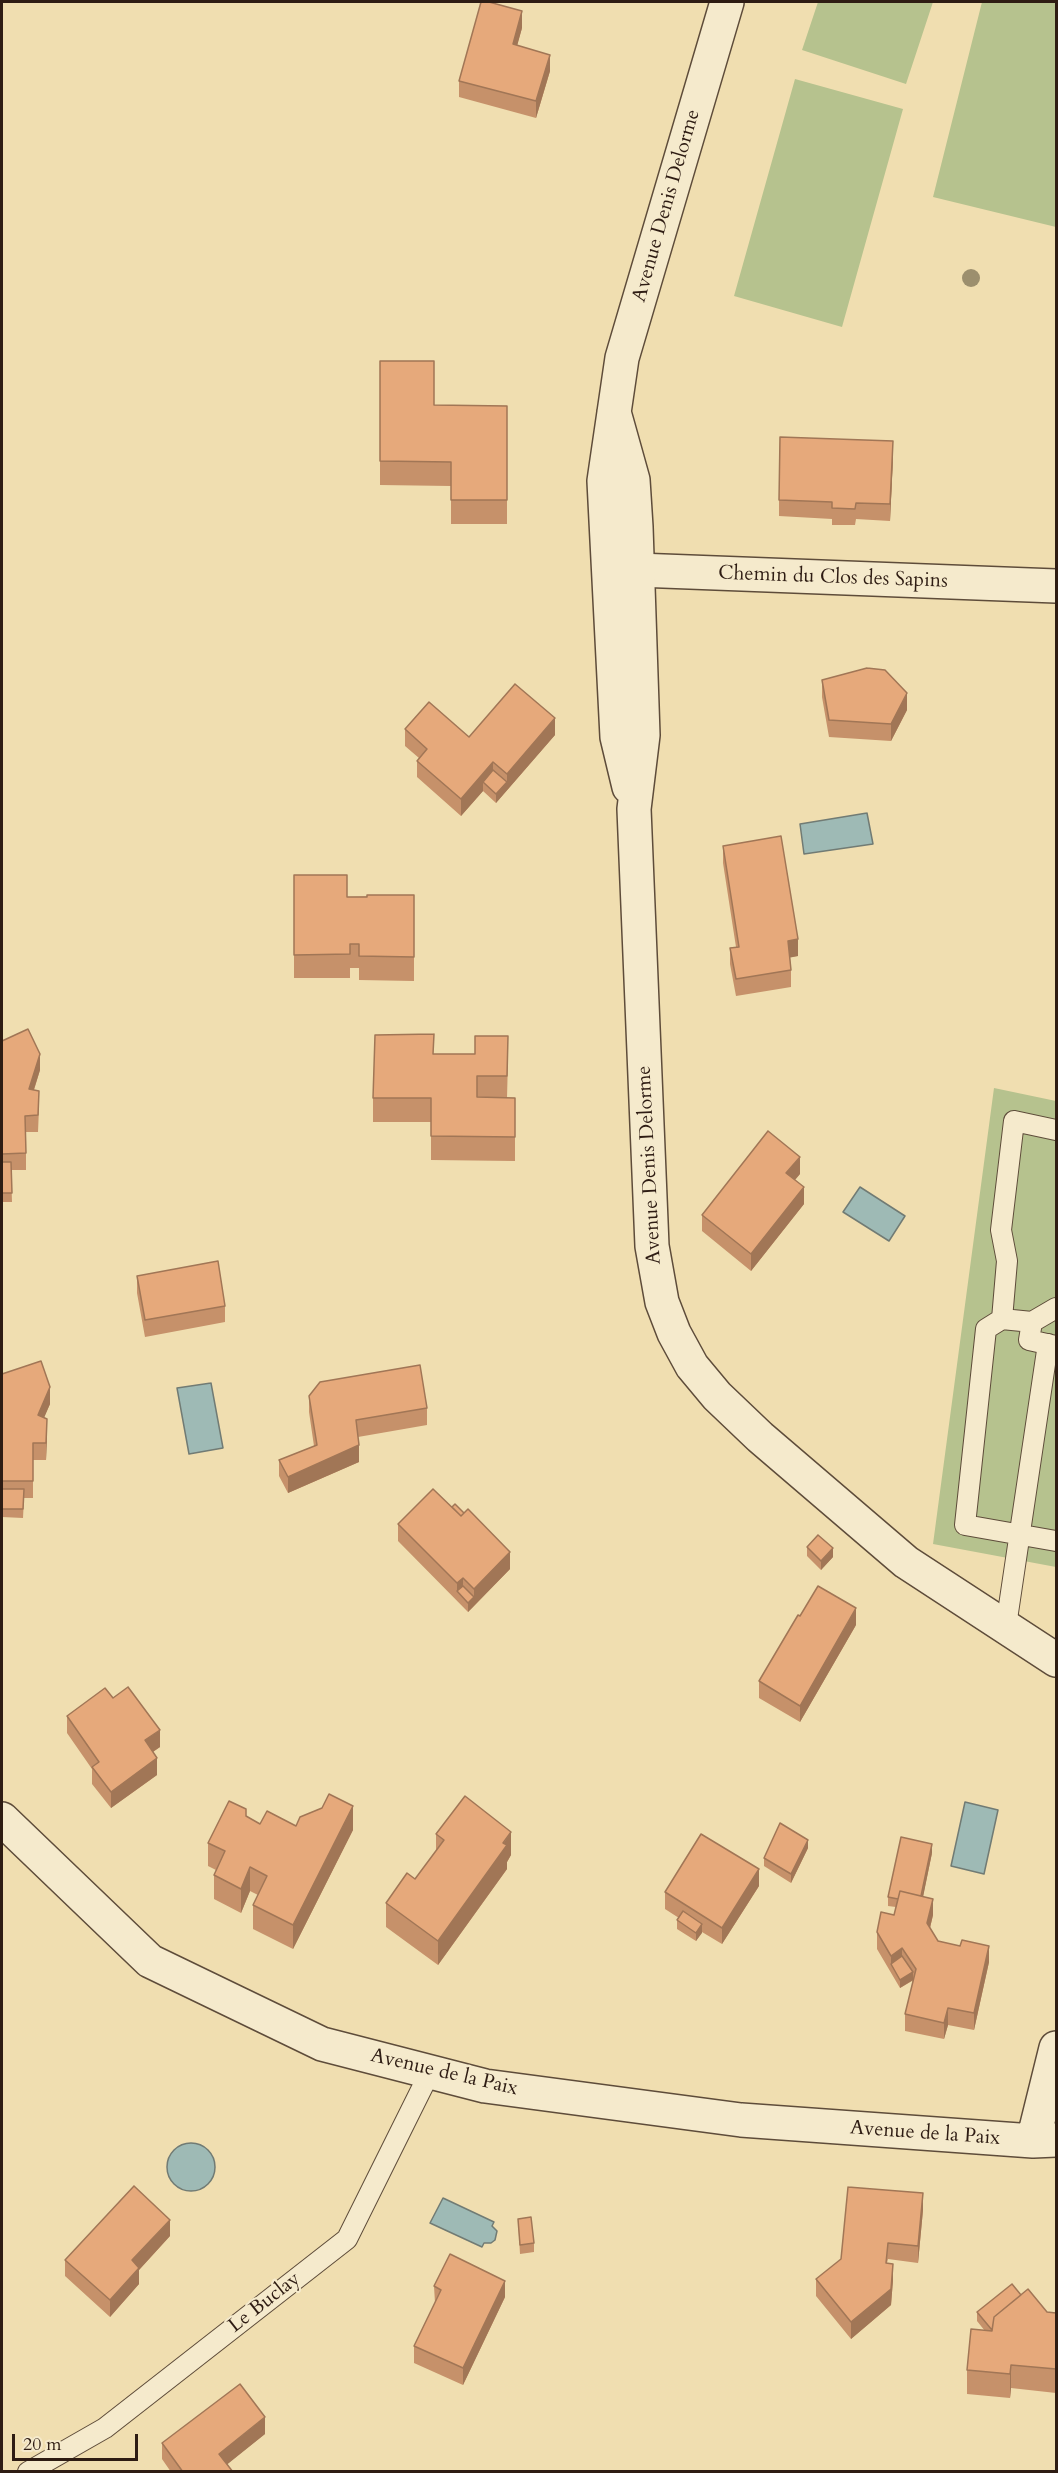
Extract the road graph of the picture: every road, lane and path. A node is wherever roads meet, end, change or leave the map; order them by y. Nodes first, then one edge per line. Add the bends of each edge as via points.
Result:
1 (727, 2) edge
2 (623, 570) junction
3 (1056, 586) edge
4 (1056, 1130) edge
5 (1056, 1308) edge
6 (1002, 1318) junction
7 (1032, 1322) junction
8 (1052, 1345) edge
9 (1021, 1535) junction
10 (1056, 1541) edge
11 (1005, 1626) junction
12 (1056, 1660) edge
13 (2, 1819) edge
14 (1056, 2048) edge
15 (430, 2072) junction
16 (1049, 2143) edge
17 (28, 2472) edge

1 - 2 street, Avenue Denis Delorme via 622,358 604,481
2 - 3 street, Chemin du Clos des Sapins
2 - 11 street, Avenue Denis Delorme via 617,737 634,809 651,1246 662,1302 692,1366 760,1437 906,1562
4 - 6 lane via 1014,1121 1000,1230 1007,1261
5 - 7 lane
6 - 7 lane
6 - 9 lane via 986,1329 965,1525
7 - 8 lane via 1029,1340
8 - 9 lane
9 - 10 lane
9 - 11 lane
11 - 12 street, Avenue Denis Delorme
13 - 15 street, Avenue de la Paix via 150,1961 322,2044
14 - 16 street
15 - 16 street, Avenue de la Paix via 485,2086 741,2120
15 - 17 lane, Le Buclay via 347,2239 105,2428

